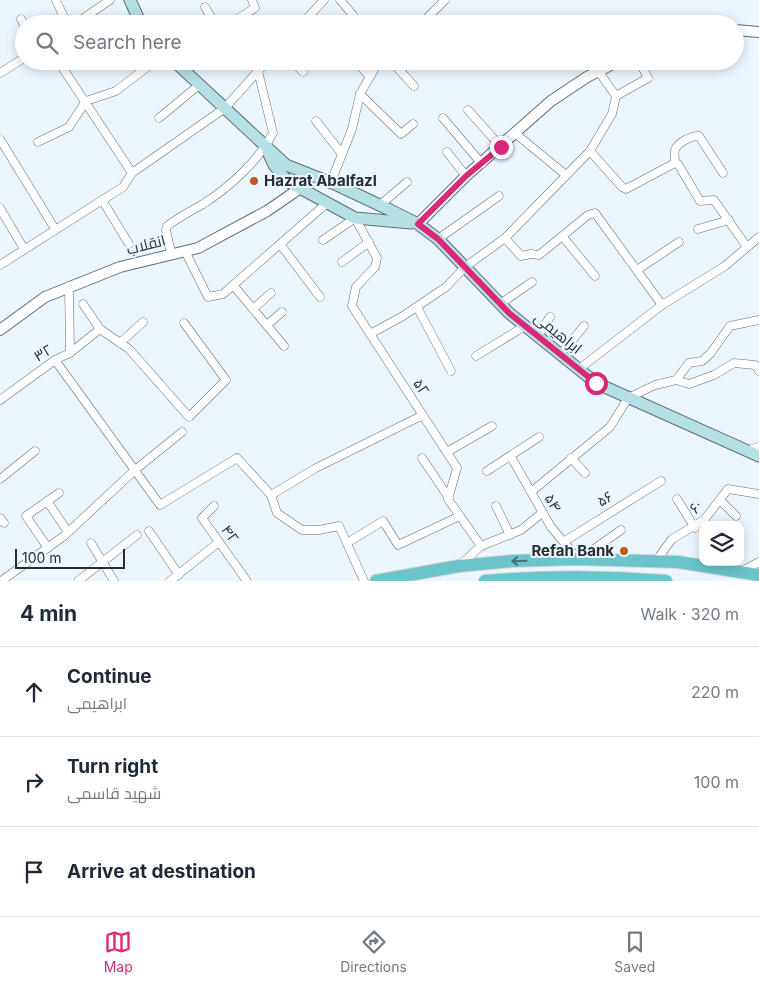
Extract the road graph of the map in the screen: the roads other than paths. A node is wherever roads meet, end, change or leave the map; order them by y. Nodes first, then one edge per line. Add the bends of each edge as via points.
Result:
1 (56, 0) edge
2 (110, 0) edge
3 (252, 0) edge
4 (324, 0) edge
5 (340, 0) edge
6 (445, 0) edge
7 (134, 2) edge
8 (205, 7) dead end
9 (63, 15) edge
10 (94, 15) edge
11 (138, 15) edge
12 (210, 15) edge
13 (244, 15) edge
14 (310, 15) edge
15 (353, 15) dead end
16 (430, 15) edge
17 (744, 31) edge
18 (759, 32) edge
19 (15, 64) edge
20 (64, 70) edge
21 (144, 70) edge
22 (183, 70) edge
23 (364, 70) edge
24 (373, 70) edge
25 (399, 70) edge
26 (603, 70) edge
27 (644, 70) edge
28 (258, 71) joint
29 (599, 72) junction
30 (0, 73) edge
31 (370, 76) junction
32 (199, 85) junction
33 (414, 86) dead end
34 (360, 94) junction
35 (616, 96) junction
36 (86, 101) junction
37 (225, 108) junction
38 (468, 110) dead end
39 (159, 118) dead end
40 (443, 118) dead end
41 (316, 121) dead end
42 (413, 124) dead end
43 (516, 134) junction
44 (0, 139) edge
45 (38, 142) dead end
46 (501, 147) junction
47 (266, 148) junction
48 (590, 151) junction
49 (447, 152) dead end
50 (342, 154) junction
51 (674, 163) junction
52 (482, 164) junction
53 (132, 173) junction
54 (723, 173) dead end
55 (566, 175) junction
56 (466, 176) junction
57 (407, 182) dead end
58 (334, 184) junction
59 (299, 189) junction
60 (500, 196) dead end
61 (102, 200) junction
62 (327, 203) junction
63 (379, 206) junction
64 (0, 208) edge
65 (354, 218) junction
66 (729, 220) junction
67 (418, 224) junction
68 (55, 229) junction
69 (698, 229) dead end
70 (563, 237) junction
71 (759, 237) edge
72 (505, 238) junction
73 (438, 239) junction
74 (323, 240) dead end
75 (369, 242) junction
76 (679, 242) dead end
77 (129, 244) dead end
78 (280, 244) junction
79 (747, 247) junction
80 (24, 249) junction
81 (185, 252) junction
82 (171, 253) junction
83 (342, 262) dead end
84 (0, 265) edge
85 (465, 267) junction
86 (637, 270) junction
87 (595, 276) dead end
88 (532, 282) dead end
89 (233, 285) junction
90 (69, 286) junction
91 (272, 293) dead end
92 (320, 296) dead end
93 (83, 304) dead end
94 (500, 304) junction
95 (662, 305) junction
96 (417, 307) junction
97 (253, 309) junction
98 (282, 312) dead end
99 (550, 317) dead end
100 (759, 320) edge
101 (144, 322) dead end
102 (184, 323) dead end
103 (266, 326) junction
104 (525, 326) junction
105 (584, 326) dead end
106 (0, 330) edge
107 (100, 330) junction
108 (370, 334) junction
109 (538, 336) junction
110 (120, 343) junction
111 (284, 346) dead end
112 (70, 354) junction
113 (561, 354) junction
114 (476, 356) dead end
115 (55, 360) junction
116 (579, 369) junction
117 (451, 371) dead end
118 (759, 371) edge
119 (676, 380) junction
120 (628, 398) junction
121 (0, 400) edge
122 (423, 415) junction
123 (492, 426) dead end
124 (182, 432) dead end
125 (539, 437) dead end
126 (759, 446) edge
127 (35, 451) dead end
128 (446, 452) junction
129 (754, 453) edge
130 (511, 457) junction
131 (422, 458) dead end
132 (571, 458) junction
133 (136, 470) junction
134 (487, 471) dead end
135 (585, 473) dead end
136 (0, 479) edge
137 (661, 482) dead end
138 (531, 492) junction
139 (59, 493) dead end
140 (759, 494) edge
141 (271, 495) junction
142 (449, 498) junction
143 (677, 500) dead end
144 (720, 500) junction
145 (46, 501) junction
146 (214, 506) dead end
147 (496, 506) dead end
148 (542, 513) junction
149 (460, 516) junction
150 (736, 516) dead end
151 (695, 528) junction
152 (621, 530) dead end
153 (150, 531) dead end
154 (68, 532) junction
155 (510, 535) junction
156 (137, 536) dead end
157 (564, 541) junction
158 (219, 542) junction
159 (91, 543) dead end
160 (347, 543) junction
161 (481, 546) junction
162 (48, 548) junction
163 (578, 559) junction
164 (103, 560) junction
165 (599, 560) junction
166 (656, 561) junction
167 (759, 562) edge
168 (459, 566) junction
169 (740, 572) junction
170 (179, 575) junction
171 (759, 575) edge
172 (560, 579) edge
173 (3, 580) edge
174 (78, 581) edge
175 (114, 581) edge
176 (170, 581) edge
177 (247, 581) edge
178 (364, 581) edge
179 (376, 581) edge
180 (485, 581) edge
181 (666, 581) edge

1 - 9 street
2 - 10 street
3 - 13 street via 255,8
4 - 14 street
5 - 15 street
6 - 16 street
7 - 11 main road
8 - 12 street
17 - 18 street
19 - 30 street
20 - 36 street
21 - 36 street via 116,92
22 - 32 main road
23 - 31 street
24 - 31 street
25 - 33 street
26 - 29 street
27 - 35 street via 648,78
28 - 37 street
28 - 47 street via 274,130
29 - 35 street
29 - 43 street via 551,101
31 - 34 street
32 - 37 main road
32 - 39 street
34 - 42 street via 401,134
34 - 50 street
35 - 48 street via 612,114
36 - 45 street via 69,127
36 - 53 street
37 - 47 main road
37 - 53 street
38 - 46 street
40 - 52 street
41 - 50 street
43 - 46 street
43 - 55 street
44 - 68 street
46 - 52 street
47 - 58 main road, ابراهیمی via 289,167
47 - 59 main road via 280,174
47 - 82 street via 205,203 167,226
48 - 51 street via 626,189
48 - 55 street
49 - 56 street
50 - 58 street
51 - 54 street via 677,146 694,135 699,136
51 - 66 street via 678,164 700,201 714,200
52 - 56 street
53 - 61 street via 123,187
55 - 72 street
56 - 67 street
57 - 63 street
58 - 62 main road via 335,198
58 - 63 main road, ابراهیمی
59 - 62 main road
59 - 81 street, انقلاب via 252,220
60 - 73 street
61 - 68 street
61 - 77 street
62 - 65 main road
62 - 78 street
63 - 67 main road, ابراهیمی
64 - 80 street
65 - 67 main road
65 - 74 street
65 - 75 street, ۵۲
66 - 69 street
66 - 79 street
67 - 73 main road, ابراهیمی
68 - 80 street
70 - 72 street via 539,255 521,256
70 - 86 street via 588,215 595,213
70 - 87 street
71 - 79 street
72 - 85 street
73 - 85 main road, ابراهیمی
75 - 83 street
75 - 108 street, ۵۲ via 377,258 375,267 356,287 352,306
76 - 86 street
78 - 89 street
78 - 92 street
79 - 95 street via 712,275
80 - 84 street
81 - 82 street, انقلاب
81 - 89 street via 208,298 223,294
82 - 90 street, انقلاب
85 - 94 main road, ابراهیمی
85 - 96 street via 446,287
86 - 95 street
88 - 94 street
89 - 97 street
90 - 106 street, انقلاب via 45,297
90 - 112 street, ۳۲
91 - 97 street
93 - 107 street
94 - 104 main road, ابراهیمی
95 - 116 street
96 - 108 street
96 - 117 street
97 - 103 street
98 - 103 street
99 - 109 street
100 - 119 street via 730,326 710,354 702,361 689,363
101 - 110 street
102 - 110 street via 226,380 188,417 129,349
103 - 111 street
104 - 109 main road, ابراهیمی
104 - 114 street
105 - 113 street
107 - 110 street
107 - 112 street
108 - 122 street, ۵۲
109 - 113 main road, ابراهیمی
112 - 115 street, ۳۲
113 - 116 main road, ابراهیمی
115 - 121 street, ۳۲
115 - 133 street
116 - 120 main road, ابراهیمی via 596,383
118 - 119 street via 756,365 734,363 690,384
119 - 120 street
120 - 129 main road, ابراهیمی
120 - 132 street via 610,427
122 - 128 street, ۵۲
122 - 141 street via 316,468
123 - 128 street
124 - 133 street
125 - 130 street
126 - 129 street
127 - 136 street
128 - 142 street, ۵۲ via 457,468
130 - 134 street
130 - 138 street, ۵۴
131 - 142 street
132 - 135 street
132 - 138 street
133 - 141 street via 160,505 237,458
133 - 154 street
137 - 157 street, ۵۶
138 - 148 street, ۵۴
139 - 145 street
140 - 144 street, ۶۰ via 730,488
141 - 160 street via 277,513 302,530 339,526
142 - 149 street
143 - 151 street
144 - 150 street
144 - 151 street, ۶۰
145 - 154 street
145 - 162 street via 26,516
146 - 158 street, ۴۲ via 202,518
147 - 155 street
148 - 155 street
148 - 157 street, ۵۴
149 - 160 street via 398,545 383,521
149 - 161 street
151 - 166 street, ۶۰ via 672,539
152 - 165 street via 594,549
153 - 170 street
154 - 162 street
155 - 161 street
156 - 164 street
157 - 163 street, ۵۴
158 - 170 street
158 - 177 street, ۴۲
159 - 164 street
160 - 178 street
161 - 168 street
162 - 173 street
163 - 165 main road
163 -> 168 main road
164 - 174 street
164 - 175 street
165 - 166 main road
166 - 169 main road
167 - 169 street
168 - 179 main road
169 - 171 main road
170 - 176 street
172 - 180 main road
172 - 181 main road via 602,576

